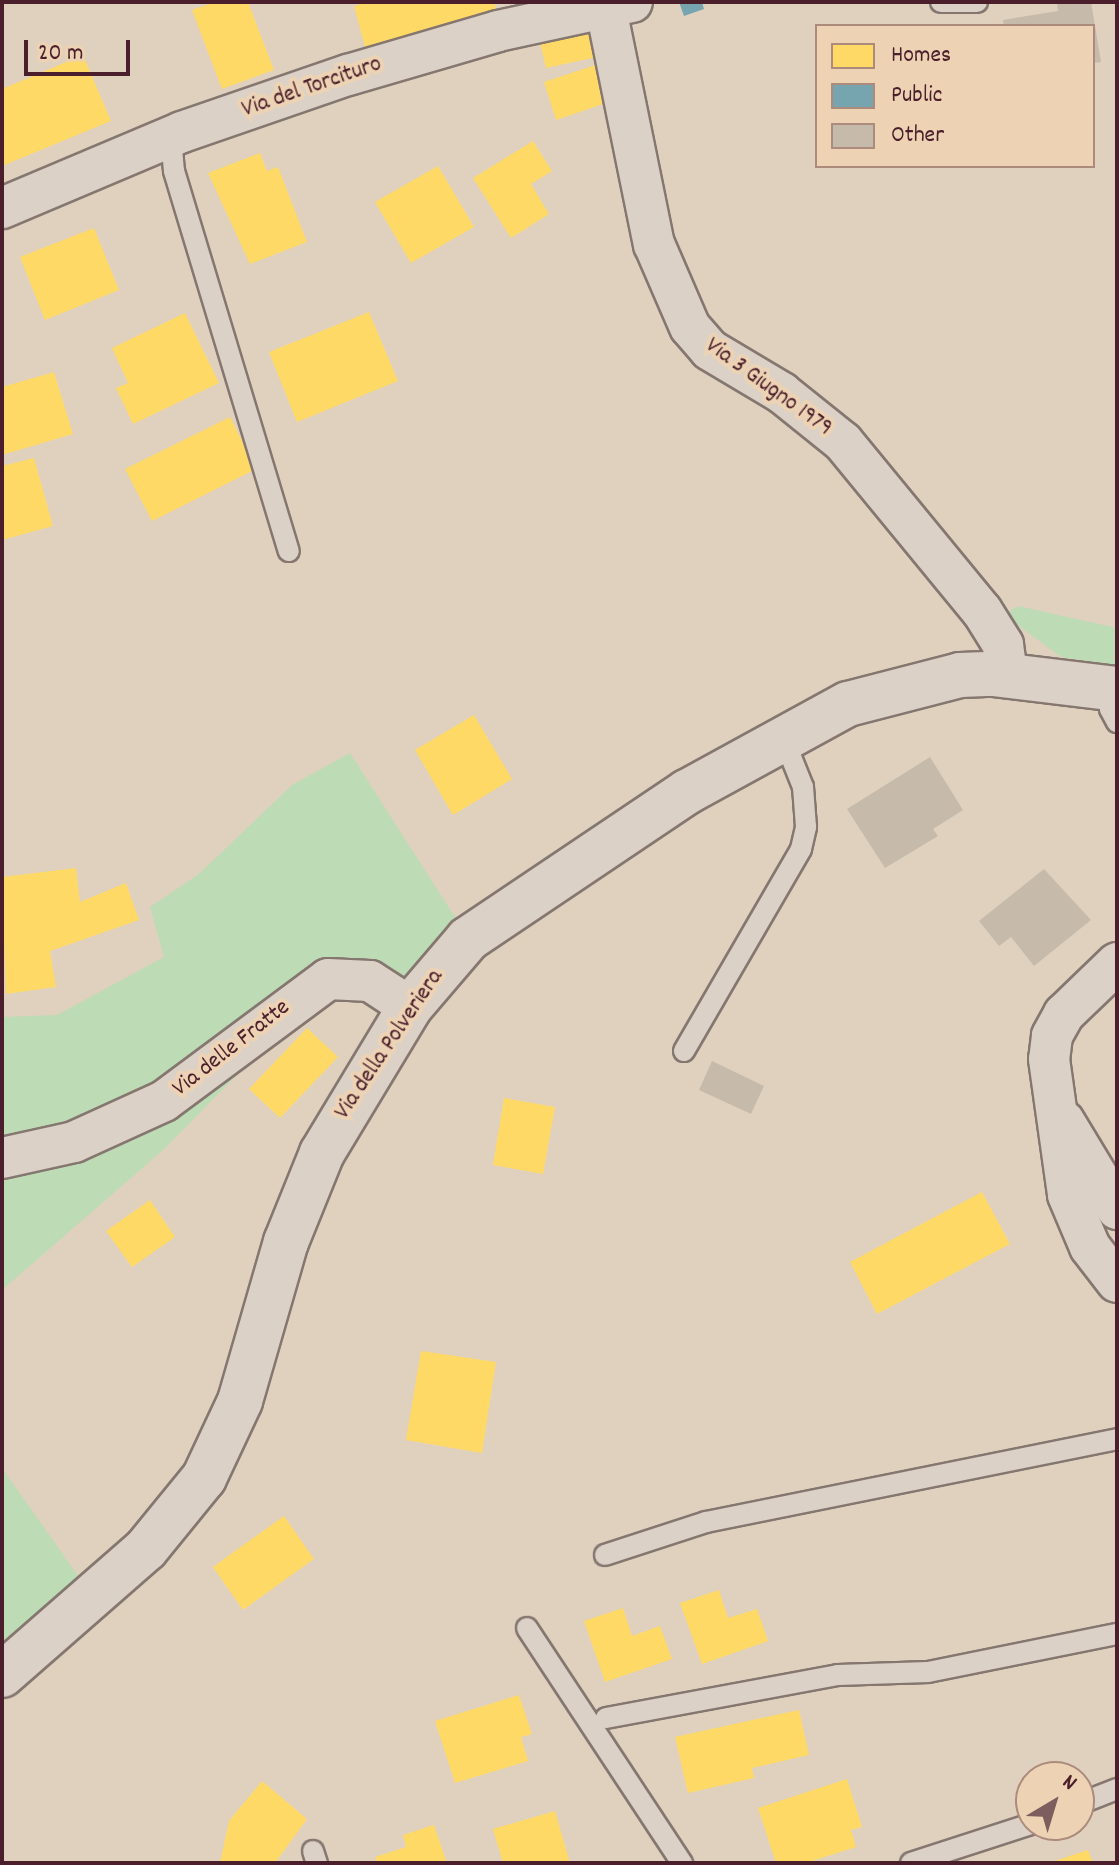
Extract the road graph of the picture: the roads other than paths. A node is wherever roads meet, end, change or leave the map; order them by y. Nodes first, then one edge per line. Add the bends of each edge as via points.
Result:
1 (941, 2) edge
2 (977, 2) edge
3 (620, 6) edge
4 (171, 137) junction
5 (2, 208) edge
6 (289, 551) dead end
7 (1007, 675) junction
8 (1115, 700) edge
9 (783, 737) junction
10 (1117, 963) edge
11 (410, 1007) junction
12 (684, 1051) dead end
13 (1049, 1059) junction
14 (2, 1158) edge
15 (1117, 1209) edge
16 (1117, 1282) edge
17 (1117, 1439) edge
18 (605, 1555) dead end
19 (527, 1628) dead end
20 (1117, 1634) edge
21 (2, 1675) edge
22 (606, 1718) dead end
23 (1117, 1789) edge
24 (1095, 1798) edge
25 (1015, 1829) edge
26 (682, 1863) edge
27 (911, 1863) edge

1 - 2 lane
3 - 4 street, Via del Torcituro via 498,31 387,63
3 - 7 street, Via 3 Giugno 1979 via 654,244 690,327 710,350 782,393 843,442 982,611 1003,645
4 - 5 street, Via del Torcituro
4 - 6 lane via 174,171
7 - 8 main road, Via della Polveriera
7 - 9 main road, Via della Polveriera via 960,675 892,689
9 - 11 main road, Via della Polveriera via 687,792 488,924 450,957
9 - 12 lane via 803,787 806,827 801,849
10 - 13 street via 1064,1014 1052,1036
11 - 14 street, Via delle Fratte via 370,981 328,979 164,1101 74,1142
11 - 21 main road, Via della Polveriera via 341,1118 306,1189 240,1401 204,1478 135,1560
13 - 15 street via 1063,1118
13 - 16 street via 1068,1195 1090,1247
17 - 18 lane via 706,1522
19 - 26 lane
20 - 22 lane via 928,1672 838,1675
23 - 24 lane
25 - 27 lane

